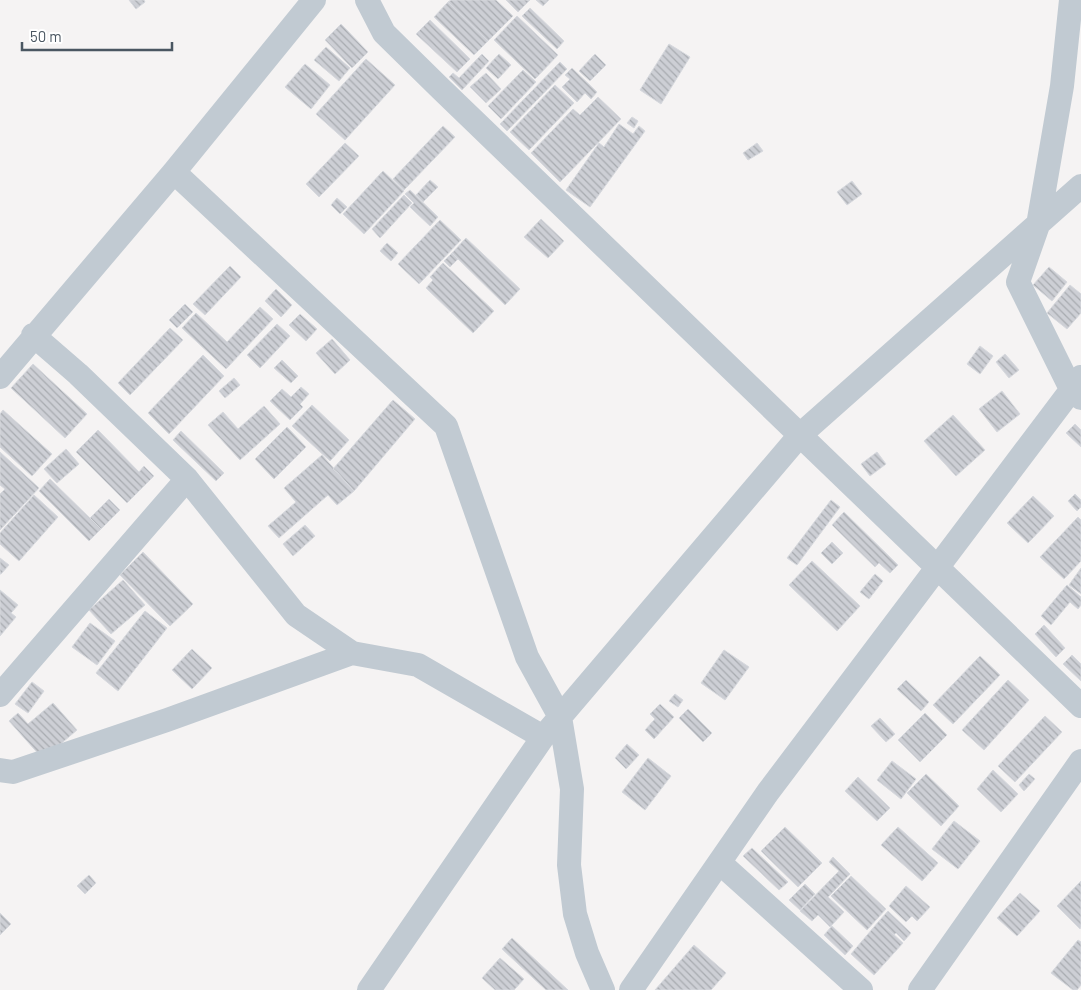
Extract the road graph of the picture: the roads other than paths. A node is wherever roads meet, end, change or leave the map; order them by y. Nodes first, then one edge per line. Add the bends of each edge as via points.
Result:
1 (314, 0) edge
2 (366, 0) edge
3 (1071, 0) edge
4 (174, 172) junction
5 (1081, 186) edge
6 (1038, 225) junction
7 (34, 336) junction
8 (4, 363) edge
9 (1078, 388) edge
10 (800, 435) junction
11 (186, 479) junction
12 (937, 569) junction
13 (352, 653) junction
14 (0, 695) edge
15 (1081, 706) edge
16 (560, 717) junction
17 (543, 737) junction
18 (1081, 761) edge
19 (0, 770) edge
20 (720, 863) junction
21 (369, 990) edge
22 (603, 990) edge
23 (631, 990) edge
24 (861, 990) edge
25 (920, 990) edge

1 - 4 street
2 - 10 street via 384,33
3 - 6 street via 1062,86
4 - 7 street
4 - 16 street via 446,426 527,657
5 - 6 street
6 - 9 street via 1018,282
6 - 10 street
7 - 8 street
7 - 11 street
9 - 12 street
10 - 12 street
10 - 16 street
11 - 13 street via 296,615
11 - 14 street
12 - 15 street
12 - 20 street via 768,792
13 - 17 street via 418,665
13 - 19 street via 13,772
16 - 17 street
16 - 22 street via 572,789 570,865 575,914
17 - 21 street
18 - 25 street
20 - 23 street
20 - 24 street

